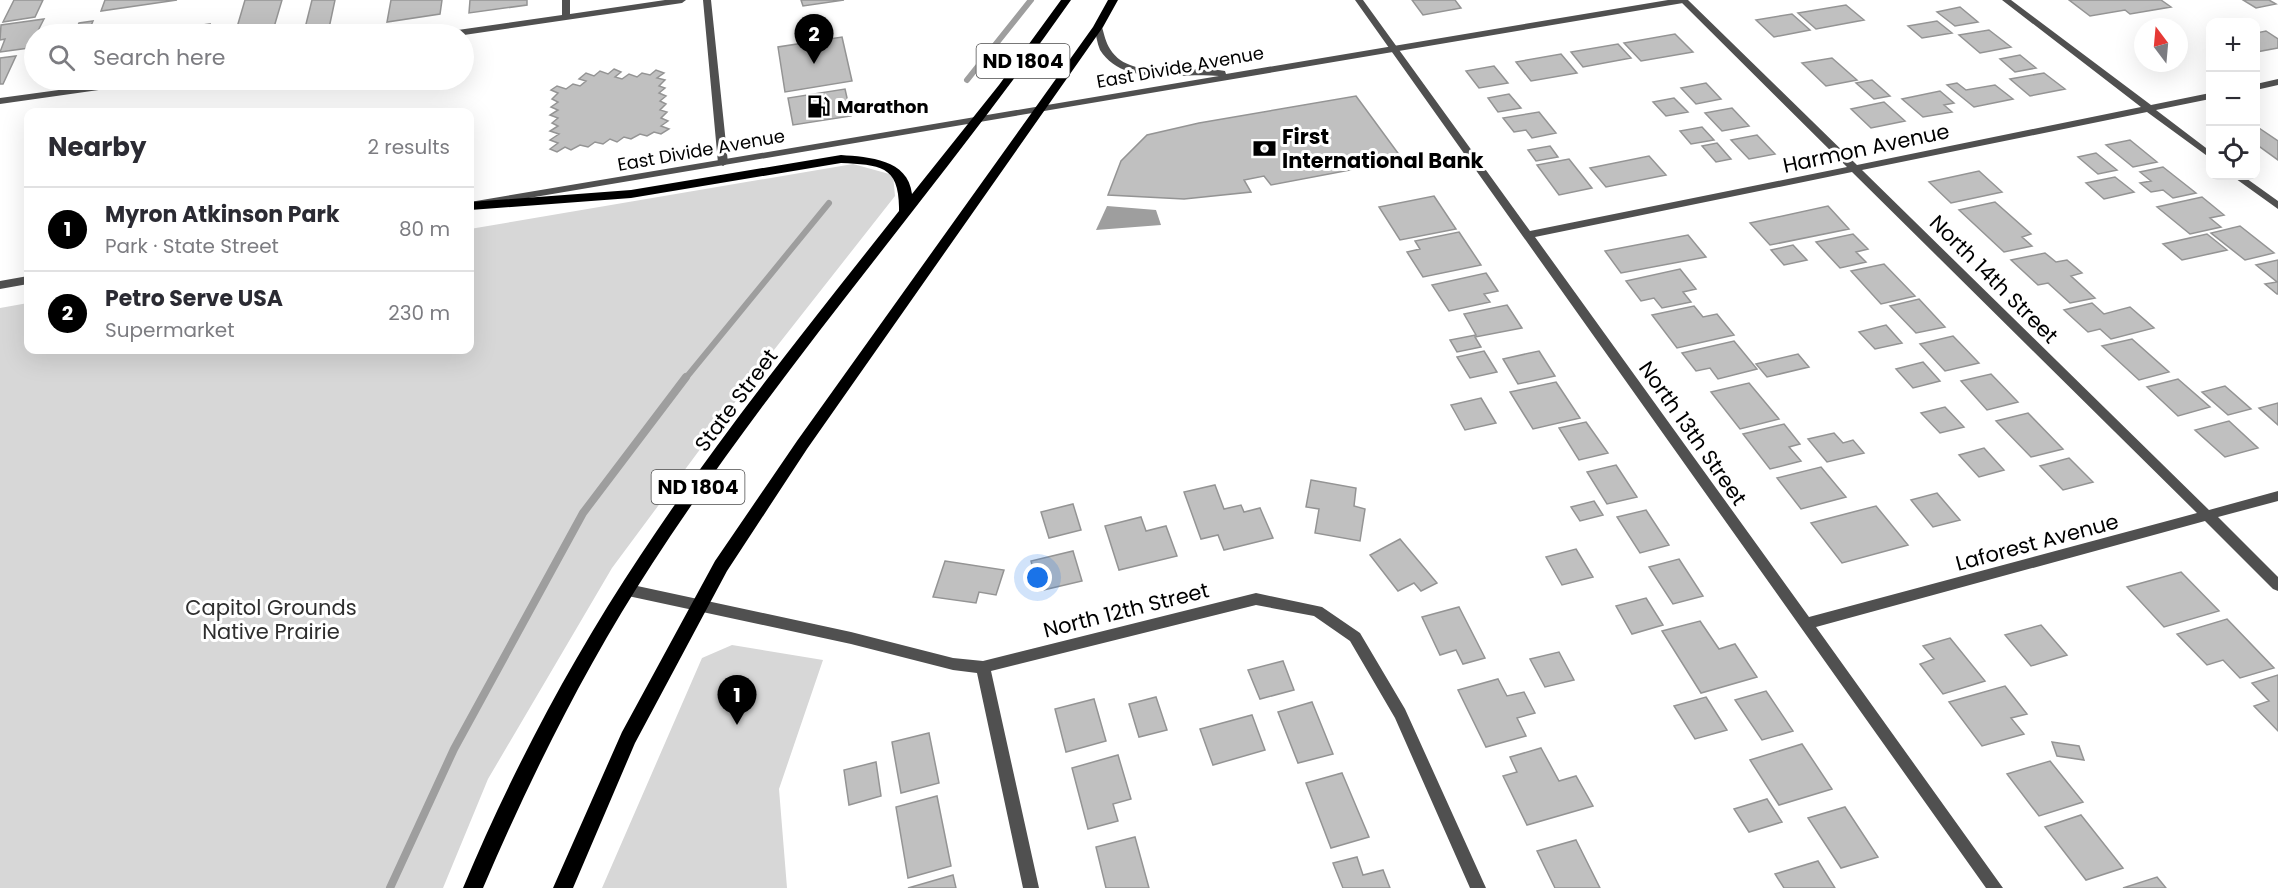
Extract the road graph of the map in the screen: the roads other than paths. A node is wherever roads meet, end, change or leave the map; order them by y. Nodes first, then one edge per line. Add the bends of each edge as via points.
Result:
1 (566, 0) edge
2 (682, 0) edge
3 (707, 0) edge
4 (1066, 0) edge
5 (1113, 0) edge
6 (1359, 0) edge
7 (1683, 0) edge
8 (2006, 0) edge
9 (566, 17) junction
10 (1098, 27) junction
11 (474, 31) edge
12 (1393, 48) junction
13 (1232, 75) junction
14 (2278, 82) edge
15 (2260, 86) edge
16 (78, 90) edge
17 (2206, 97) edge
18 (0, 101) edge
19 (1042, 108) junction
20 (2149, 108) junction
21 (976, 119) junction
22 (2206, 151) edge
23 (723, 163) junction
24 (1854, 168) junction
25 (2242, 180) edge
26 (474, 205) edge
27 (474, 206) edge
28 (2278, 206) edge
29 (905, 213) junction
30 (1528, 235) junction
31 (24, 281) edge
32 (0, 285) edge
33 (2278, 496) edge
34 (2207, 516) junction
35 (2278, 585) edge
36 (628, 590) junction
37 (698, 606) junction
38 (1806, 624) junction
39 (983, 667) junction
40 (473, 888) edge
41 (563, 888) edge
42 (1031, 888) edge
43 (1478, 888) edge
44 (1995, 888) edge

1 - 9 street
2 - 9 street
3 - 23 street
4 - 21 main road, State Street / ND 1804
5 - 10 main road, ND 1804
6 - 12 street, North 13th Street
7 - 12 street, East Divide Avenue
7 - 24 street, North 14th Street
8 - 20 street
9 - 11 street
10 - 13 street via 1104,52 1118,65 1143,71
10 - 19 main road, ND 1804
12 - 13 street, East Divide Avenue
12 - 30 street, North 13th Street
13 - 19 street, East Divide Avenue
14 - 15 street
16 - 18 street
17 - 20 street, Harmon Avenue
19 - 21 street, East Divide Avenue
19 - 37 main road, ND 1804 via 782,473
20 - 22 street
20 - 24 street, Harmon Avenue
21 - 23 street, East Divide Avenue
21 - 29 main road, State Street / ND 1804
23 - 26 street, East Divide Avenue
24 - 30 street, Harmon Avenue
24 - 34 street, North 14th Street
25 - 28 street
27 - 29 main road via 631,194 841,159 868,161 895,172 903,181
29 - 36 main road, State Street / ND 1804 via 719,457
30 - 38 street, North 13th Street
31 - 32 street
33 - 34 street, Laforest Avenue
34 - 35 street, North 14th Street
34 - 38 street, Laforest Avenue
36 - 37 street, North 12th Street
36 - 40 main road, State Street / ND 1804 via 555,715
37 - 39 street, North 12th Street via 952,664
37 - 41 main road, ND 1804 via 628,738
38 - 44 street, North 13th Street
39 - 42 street
39 - 43 street, North 12th Street via 1256,598 1317,611 1355,637 1400,714

